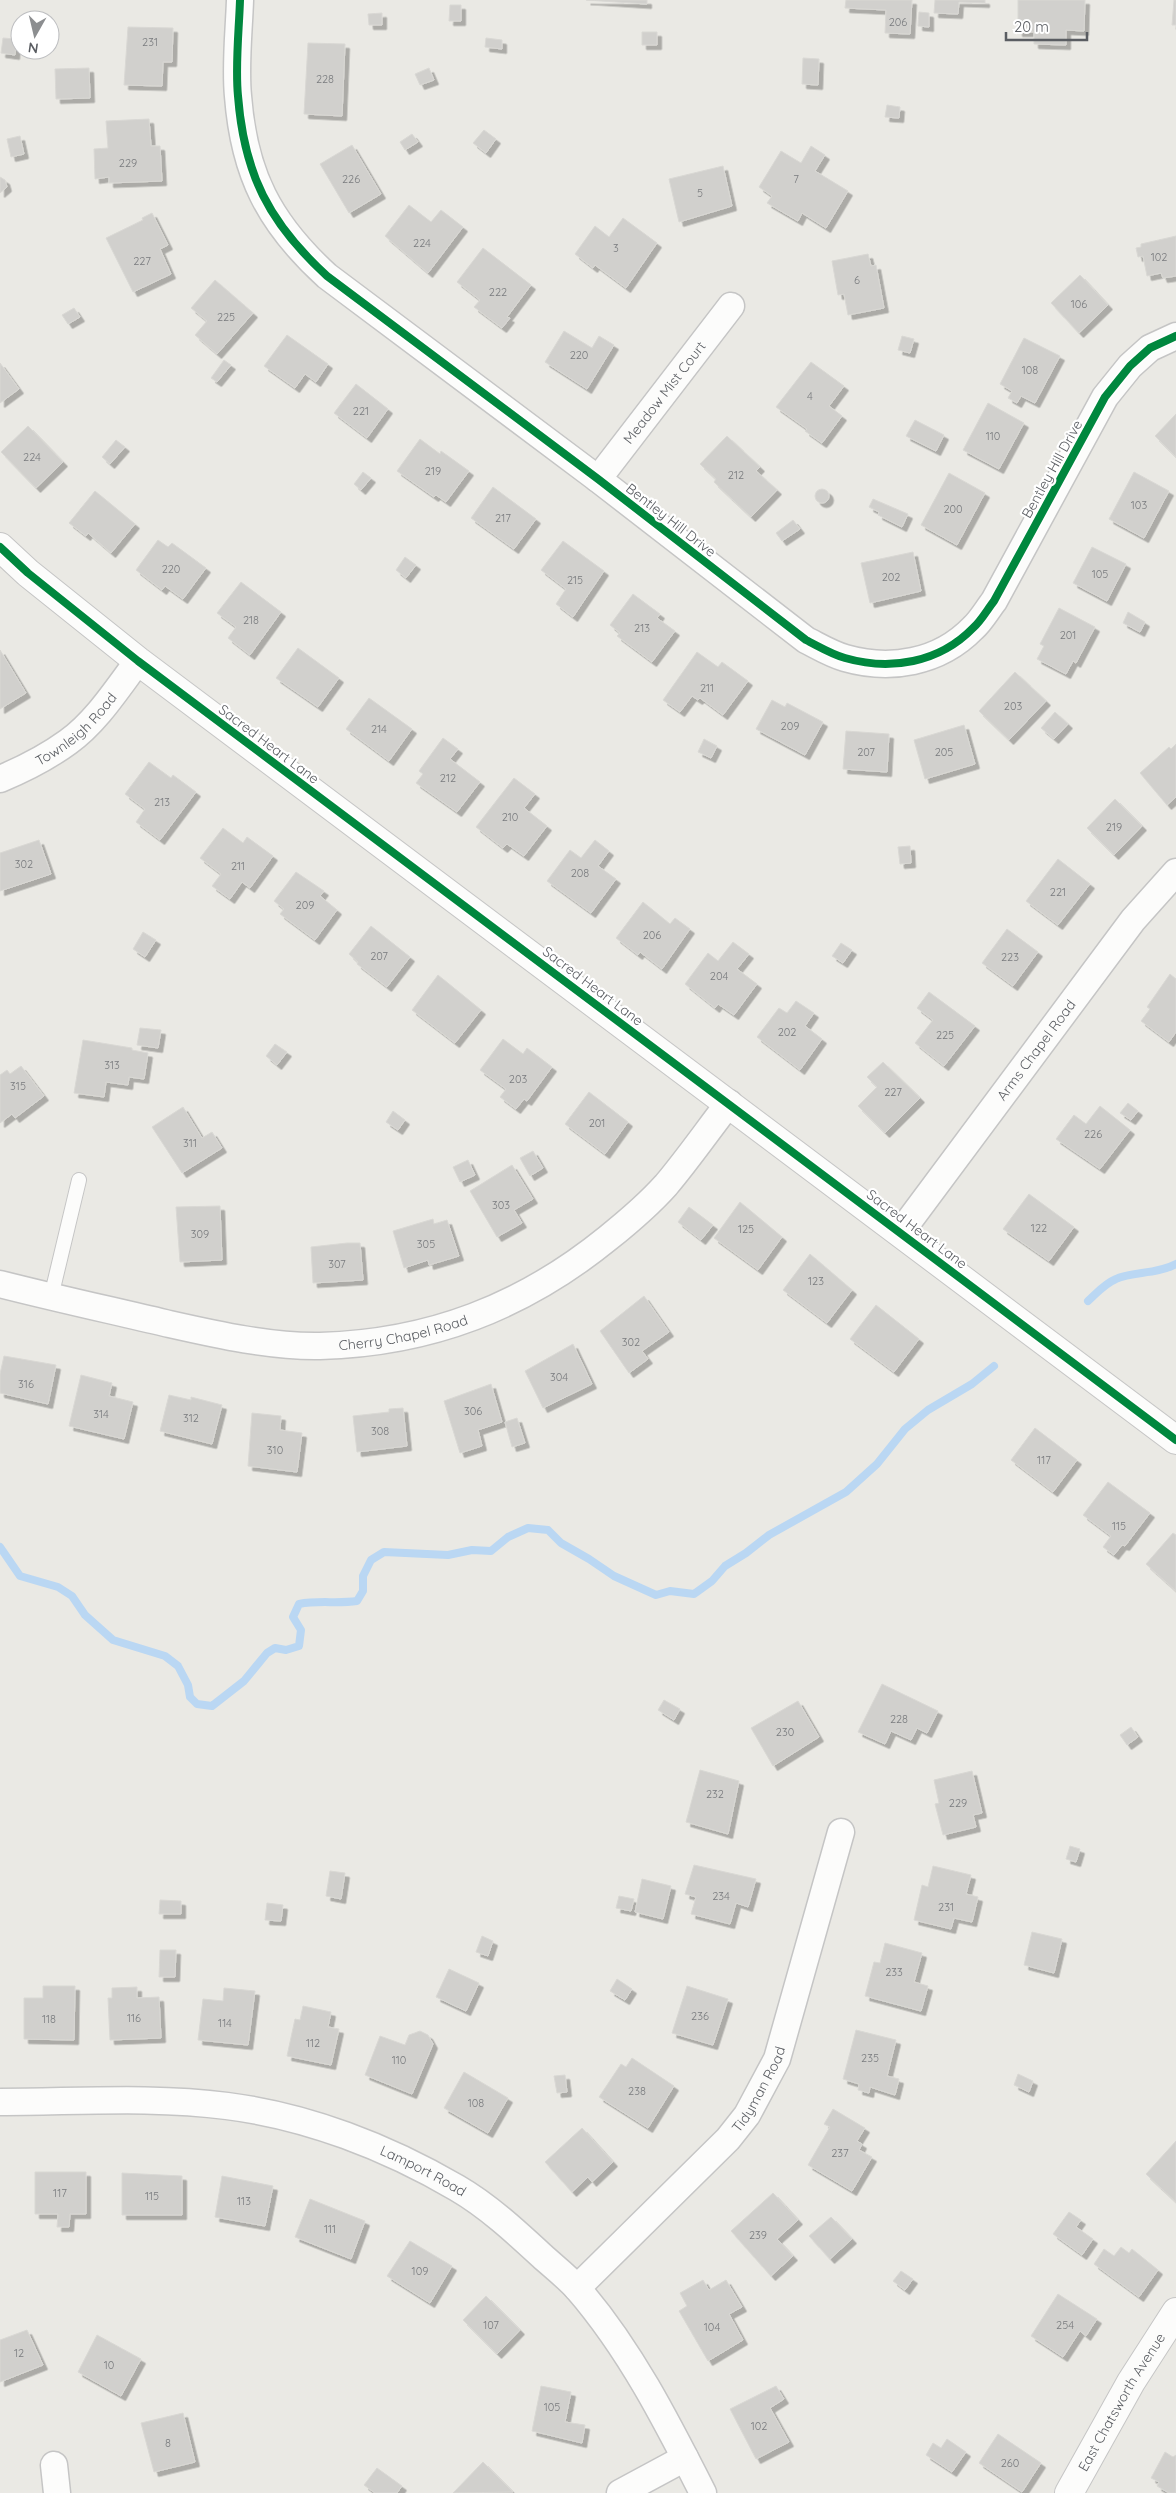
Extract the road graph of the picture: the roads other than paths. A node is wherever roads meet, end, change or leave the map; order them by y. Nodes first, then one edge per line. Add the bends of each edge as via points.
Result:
1 (240, 0) edge
2 (731, 306) dead end
3 (1176, 336) edge
4 (598, 479) junction
5 (0, 547) edge
6 (138, 661) junction
7 (0, 779) edge
8 (1176, 872) edge
9 (729, 1103) junction
10 (79, 1180) dead end
11 (900, 1233) junction
12 (0, 1284) edge
13 (51, 1297) junction
14 (1176, 1440) edge
15 (841, 1832) dead end
16 (0, 2102) edge
17 (576, 2288) junction
18 (1176, 2312) edge
19 (685, 2458) junction
20 (54, 2465) dead end
21 (57, 2493) edge
22 (620, 2493) edge
23 (703, 2493) edge
24 (1069, 2493) edge

1 - 4 street, Bentley Hill Drive via 238,95 244,143 253,175 280,227 327,276
2 - 4 street, Meadow Mist Court
3 - 4 street, Bentley Hill Drive via 1150,348 1130,366 1105,397 994,601 973,628 947,649 923,659 898,665 871,664 842,657 806,640
5 - 6 street, Sacred Heart Lane
6 - 7 street, Townleigh Road via 97,714 69,741 32,765
6 - 9 street, Sacred Heart Lane
8 - 11 street, Arms Chapel Road via 1134,920
9 - 11 street, Sacred Heart Lane
9 - 13 street, Cherry Chapel Road via 666,1186 581,1260 537,1289 493,1310 438,1329 377,1341 318,1346 218,1335
10 - 13 lane
11 - 14 street, Sacred Heart Lane
12 - 13 street, Cherry Chapel Road
15 - 17 street, Tidyman Road via 778,2059 762,2090 728,2139
16 - 17 street, Lamport Road via 162,2102 227,2106 292,2118 352,2138 458,2189 512,2228
17 - 19 street, Lamport Road via 648,2388
18 - 24 street, East Chatsworth Avenue via 1131,2382
19 - 22 street
19 - 23 street, Lamport Road
20 - 21 street

